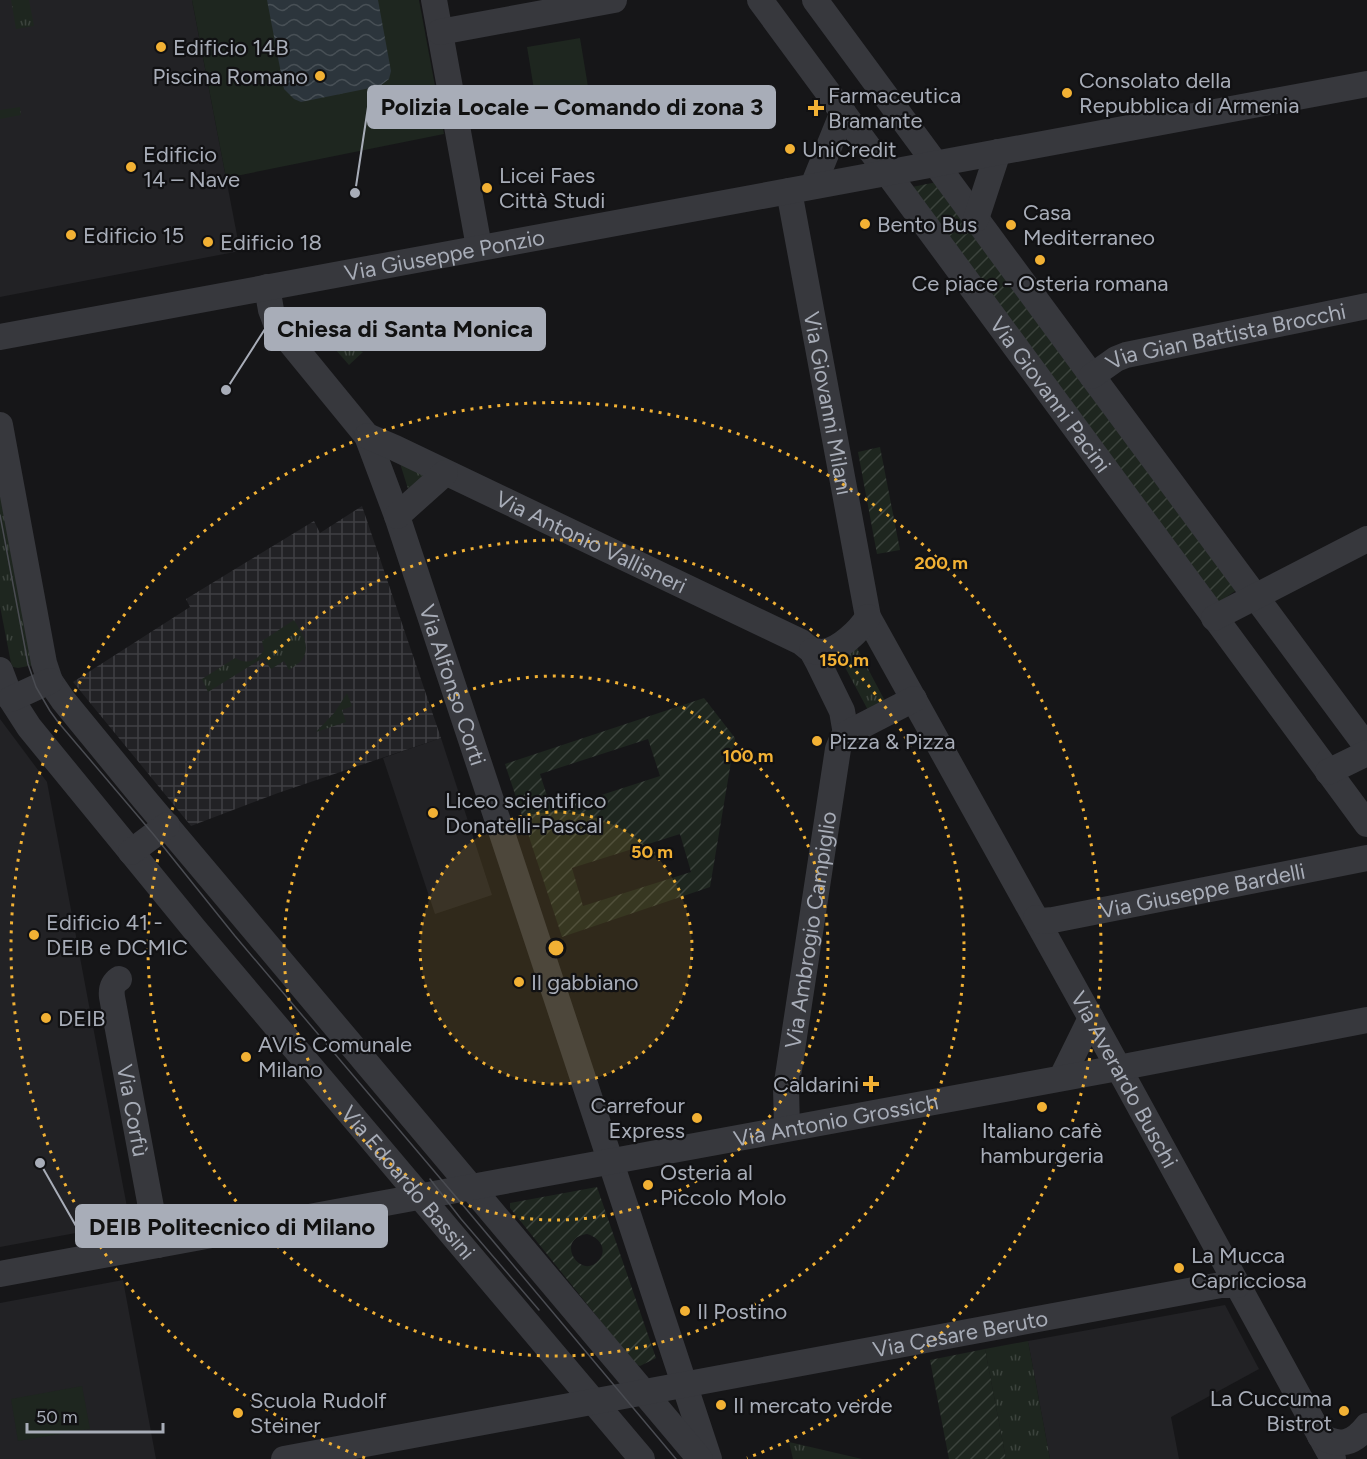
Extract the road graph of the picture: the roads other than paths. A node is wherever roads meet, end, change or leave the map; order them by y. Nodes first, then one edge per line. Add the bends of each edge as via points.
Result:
1 (434, 0) edge
2 (614, 0) edge
3 (760, 0) edge
4 (825, 5) edge
5 (440, 32) junction
6 (1367, 84) edge
7 (843, 112) junction
8 (998, 152) junction
9 (935, 164) junction
10 (887, 172) junction
11 (801, 189) junction
12 (976, 219) junction
13 (479, 247) junction
14 (267, 288) junction
15 (1367, 306) edge
16 (0, 337) edge
17 (1092, 376) junction
18 (0, 425) edge
19 (367, 436) junction
20 (445, 473) junction
21 (397, 516) junction
22 (1367, 539) edge
23 (1255, 597) junction
24 (868, 617) junction
25 (1214, 618) junction
26 (812, 651) junction
27 (0, 670) edge
28 (50, 681) junction
29 (11, 699) junction
30 (914, 699) junction
31 (846, 734) junction
32 (1367, 747) edge
33 (1367, 753) edge
34 (1328, 772) junction
35 (1367, 824) edge
36 (167, 825) junction
37 (130, 852) junction
38 (1367, 858) edge
39 (1036, 918) junction
40 (119, 979) dead end
41 (1091, 1018) junction
42 (1367, 1020) edge
43 (1118, 1068) junction
44 (1062, 1077) junction
45 (788, 1128) junction
46 (610, 1161) junction
47 (472, 1187) junction
48 (420, 1197) junction
49 (158, 1245) junction
50 (0, 1274) edge
51 (1237, 1285) junction
52 (684, 1385) junction
53 (644, 1392) junction
54 (593, 1401) junction
55 (1367, 1426) edge
56 (1320, 1436) junction
57 (1367, 1440) edge
58 (1367, 1448) edge
59 (284, 1459) edge
60 (642, 1459) edge
61 (700, 1459) edge
62 (709, 1459) edge
63 (1333, 1459) edge

1 - 5 street
2 - 5 street
3 - 7 street, Via Giovanni Pacini
4 - 9 street, Via Giovanni Pacini
5 - 13 street
6 - 8 street
7 - 10 street, Via Giovanni Pacini
7 - 11 street
8 - 9 street
8 - 12 street
9 - 10 street
9 - 12 street, Via Giovanni Pacini
10 - 11 street, Via Giuseppe Ponzio
10 - 25 street, Via Giovanni Pacini
11 - 13 street, Via Giuseppe Ponzio
11 - 24 street, Via Giovanni Milani
12 - 17 street, Via Giovanni Pacini
13 - 14 street, Via Giuseppe Ponzio
14 - 16 street, Via Giuseppe Ponzio
14 - 19 street, Via Alfonso Corti via 275,323
15 - 17 street, Via Gian Battista Brocchi via 1126,354
17 - 23 street, Via Giovanni Pacini
18 - 28 street, Via Edoardo Bassini
19 - 20 street, Via Antonio Vallisneri
19 - 21 street, Via Alfonso Corti
20 - 21 street
20 - 26 street, Via Antonio Vallisneri via 792,637
21 - 46 street, Via Alfonso Corti
22 - 23 street
23 - 25 street
23 - 32 street, Via Giovanni Pacini
24 - 26 street via 855,634 833,648
24 - 30 street, Via Giovanni Milani
25 - 34 street, Via Giovanni Pacini
26 - 31 street via 842,711
27 - 29 street, Via Edoardo Bassini
28 - 29 street
28 - 36 street, Via Edoardo Bassini
29 - 37 street, Via Edoardo Bassini via 29,728
30 - 31 street
30 - 39 street, Via Averardo Buschi
31 - 45 street, Via Ambrogio Campiglio via 836,762 786,1089
33 - 34 street
34 - 35 street, Via Giovanni Pacini
36 - 37 street
36 - 47 street, Via Edoardo Bassini
37 - 48 street, Via Edoardo Bassini
38 - 39 street, Via Giuseppe Bardelli via 1053,920
39 - 41 street, Via Averardo Buschi
40 - 49 street, Via Corfù via 113,985 112,997
41 - 43 street, Via Averardo Buschi
41 - 44 street
42 - 43 street, Via Antonio Grossich
43 - 44 street, Via Antonio Grossich
43 - 51 street, Via Averardo Buschi
44 - 45 street, Via Antonio Grossich
45 - 46 street, Via Antonio Grossich
46 - 47 street, Via Edoardo Bassini
46 - 52 street
47 - 48 street
47 - 53 street, Via Edoardo Bassini
48 - 49 street
48 - 54 street, Via Edoardo Bassini
49 - 50 street
51 - 52 street, Via Cesare Beruto
51 - 56 street, Via Averardo Buschi
52 - 53 street
52 - 62 street
53 - 54 street
53 - 61 street, Via Edoardo Bassini
54 - 59 street
54 - 60 street, Via Edoardo Bassini
55 - 56 street via 1359,1436 1343,1443
56 - 63 street, Via Averardo Buschi
57 - 58 street

